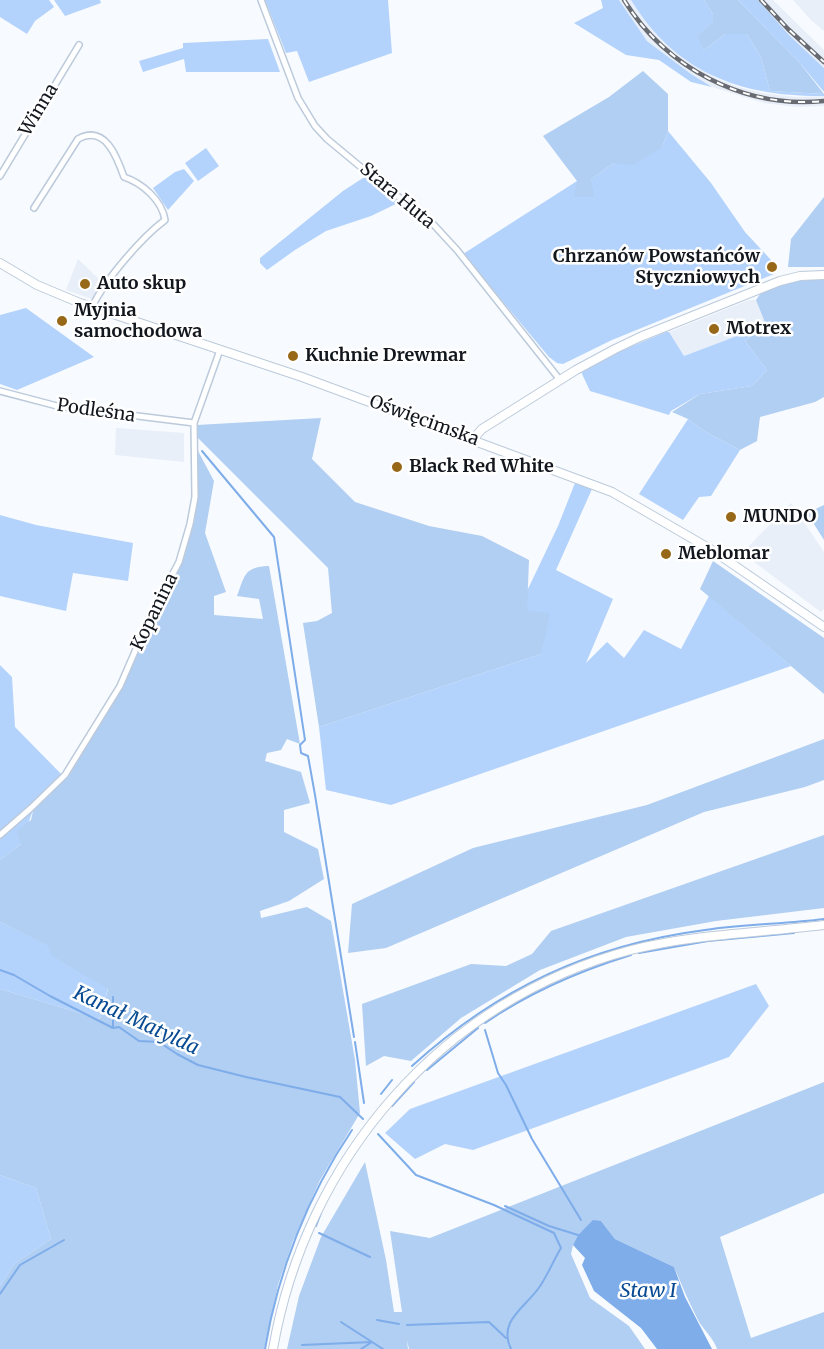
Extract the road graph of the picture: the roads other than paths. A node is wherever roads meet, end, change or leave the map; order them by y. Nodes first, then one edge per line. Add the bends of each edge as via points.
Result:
1 (261, 0) edge
2 (79, 45) dead end
3 (0, 176) edge
4 (34, 208) dead end
5 (0, 263) edge
6 (824, 275) edge
7 (92, 308) junction
8 (220, 350) junction
9 (560, 380) junction
10 (0, 391) edge
11 (194, 423) junction
12 (473, 439) junction
13 (824, 627) edge
14 (0, 835) edge
15 (824, 925) edge
16 (273, 1349) edge

1 - 9 street, Stara Huta via 298,98 315,126 441,233
2 - 3 street, Winna
4 - 7 street via 78,139 94,135 116,154 124,177 145,187 164,213 165,220 132,252
5 - 7 street, Oświęcimska via 37,285
6 - 9 street via 780,280 754,290 640,337
7 - 8 street, Oświęcimska
8 - 11 street, Kopanina
8 - 12 street, Oświęcimska
9 - 12 street via 482,429
10 - 11 street, Podleśna via 57,406
11 - 14 street, Kopanina via 195,497 179,562 120,686 65,775
12 - 13 street, Oświęcimska via 577,477 641,507
15 - 16 street via 681,940 629,951 578,968 520,995 468,1029 429,1061 377,1116 330,1185 309,1226 287,1287

